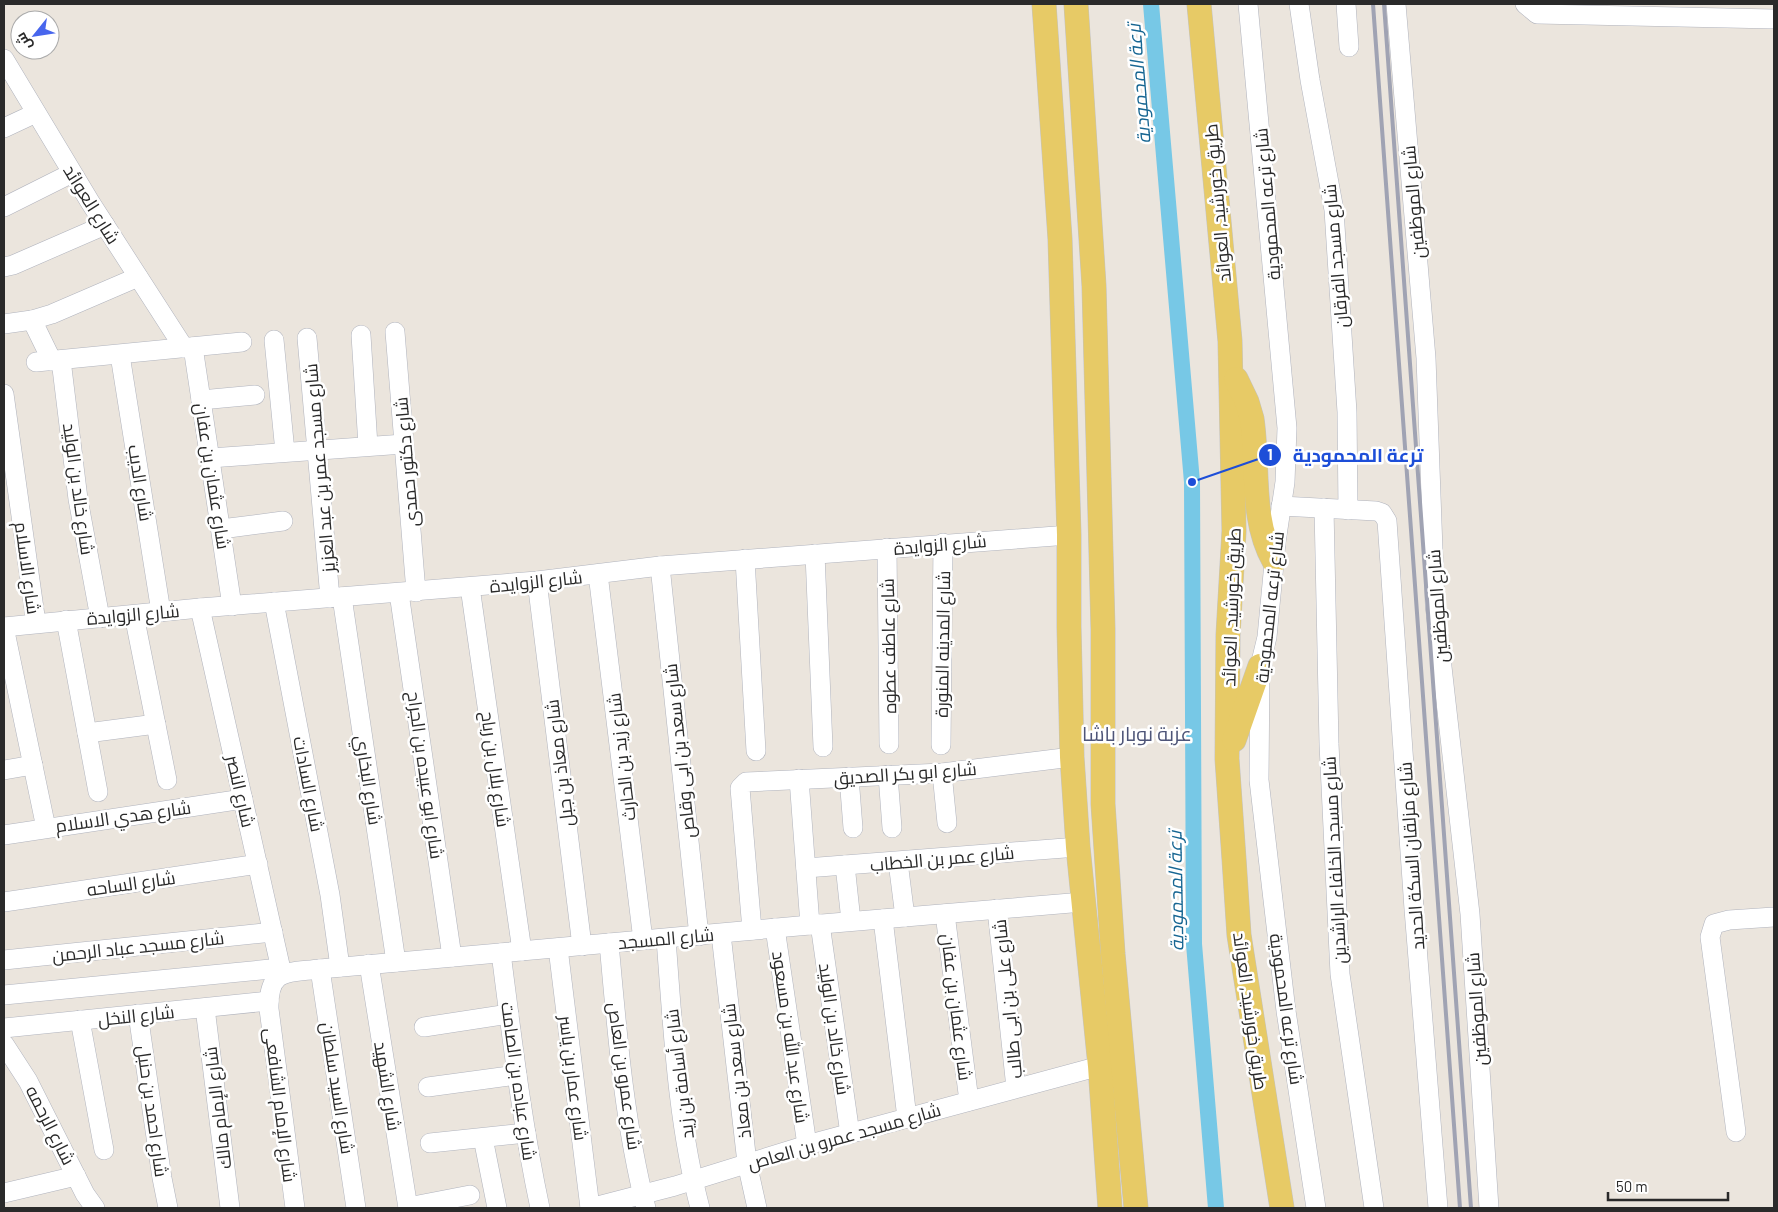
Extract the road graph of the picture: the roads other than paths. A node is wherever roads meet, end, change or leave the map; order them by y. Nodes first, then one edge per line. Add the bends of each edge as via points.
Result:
1 (1044, 4) edge
2 (1076, 4) edge
3 (1199, 4) edge
4 (1248, 4) edge
5 (1299, 4) edge
6 (1346, 4) edge
7 (1396, 4) edge
8 (1525, 4) edge
9 (1774, 18) edge
10 (1349, 47) dead end
11 (5, 62) edge
12 (36, 113) junction
13 (4, 128) edge
14 (72, 173) junction
15 (4, 207) edge
16 (105, 225) junction
17 (4, 267) edge
18 (138, 277) junction
19 (32, 320) junction
20 (4, 324) edge
21 (396, 332) dead end
22 (361, 335) dead end
23 (307, 338) dead end
24 (274, 340) dead end
25 (242, 342) dead end
26 (188, 347) junction
27 (120, 355) junction
28 (50, 361) junction
29 (1231, 372) junction
30 (4, 394) edge
31 (255, 395) dead end
32 (201, 400) junction
33 (404, 444) junction
34 (368, 446) junction
35 (317, 450) junction
36 (285, 452) junction
37 (210, 458) junction
38 (1282, 506) junction
39 (1324, 508) junction
40 (1348, 510) junction
41 (283, 521) dead end
42 (221, 529) junction
43 (1069, 534) junction
44 (943, 543) junction
45 (887, 548) junction
46 (815, 554) junction
47 (745, 560) junction
48 (1274, 561) junction
49 (660, 566) junction
50 (598, 574) junction
51 (537, 581) junction
52 (470, 587) junction
53 (408, 592) junction
54 (336, 598) junction
55 (274, 602) junction
56 (232, 606) junction
57 (200, 608) junction
58 (161, 612) junction
59 (134, 615) junction
60 (100, 618) junction
61 (66, 620) junction
62 (36, 623) junction
63 (4, 627) edge
64 (1260, 666) junction
65 (1071, 701) junction
66 (156, 724) junction
67 (87, 732) junction
68 (889, 744) dead end
69 (941, 745) dead end
70 (823, 747) dead end
71 (756, 751) dead end
72 (1072, 757) junction
73 (1228, 758) junction
74 (33, 765) junction
75 (4, 770) edge
76 (942, 773) junction
77 (888, 775) junction
78 (849, 777) junction
79 (167, 780) dead end
80 (799, 780) junction
81 (98, 792) dead end
82 (243, 799) junction
83 (1103, 804) junction
84 (946, 823) dead end
85 (46, 828) junction
86 (853, 828) dead end
87 (892, 828) dead end
88 (4, 835) edge
89 (1078, 846) junction
90 (898, 862) junction
91 (258, 864) junction
92 (846, 866) junction
93 (806, 868) junction
94 (4, 902) edge
95 (1083, 902) junction
96 (997, 909) junction
97 (945, 914) junction
98 (904, 917) junction
99 (1774, 917) edge
100 (882, 918) junction
101 (851, 921) junction
102 (815, 924) junction
103 (775, 928) junction
104 (752, 930) junction
105 (272, 932) junction
106 (720, 934) junction
107 (699, 936) junction
108 (666, 939) junction
109 (643, 940) junction
110 (609, 943) junction
111 (582, 946) junction
112 (558, 948) junction
113 (522, 951) junction
114 (502, 953) junction
115 (452, 957) junction
116 (4, 960) edge
117 (396, 962) junction
118 (368, 964) junction
119 (340, 967) junction
120 (320, 969) junction
121 (281, 971) junction
122 (4, 995) edge
123 (269, 1001) junction
124 (205, 1008) junction
125 (138, 1014) junction
126 (509, 1014) junction
127 (80, 1020) junction
128 (424, 1027) dead end
129 (4, 1028) edge
130 (4, 1044) edge
131 (1100, 1066) junction
132 (517, 1076) junction
133 (428, 1087) dead end
134 (1016, 1088) junction
135 (969, 1101) junction
136 (907, 1118) junction
137 (1736, 1132) dead end
138 (526, 1133) junction
139 (850, 1134) junction
140 (483, 1138) junction
141 (430, 1143) dead end
142 (807, 1145) junction
143 (104, 1150) dead end
144 (747, 1163) junction
145 (76, 1176) junction
146 (693, 1180) junction
147 (4, 1193) edge
148 (470, 1196) dead end
149 (644, 1201) edge
150 (95, 1208) edge
151 (168, 1208) edge
152 (230, 1208) edge
153 (294, 1208) edge
154 (356, 1208) edge
155 (408, 1208) edge
156 (497, 1208) edge
157 (540, 1208) edge
158 (590, 1208) edge
159 (700, 1208) edge
160 (757, 1208) edge
161 (1110, 1208) edge
162 (1136, 1208) edge
163 (1281, 1208) edge
164 (1316, 1208) edge
165 (1374, 1208) edge
166 (1438, 1208) edge
167 (1488, 1208) edge

1 - 43 main road via 1060,239
2 - 83 main road via 1094,286 1103,629
3 - 29 main road, طريق خورشيد, العوائد
4 - 38 street, شارع ترعه المحمودية via 1287,428
5 - 40 street, شارع مسجد الفرقان via 1334,210 1347,412
6 - 10 street
7 - 167 street, شارع الموظفين via 1426,358 1435,605 1470,914
8 - 9 street via 1537,14
11 - 12 street, شارع العوائد
12 - 13 street
12 - 14 street, شارع العوائد
14 - 15 street
14 - 16 street, شارع العوائد
16 - 17 street
16 - 18 street, شارع العوائد
18 - 19 street
18 - 26 street, شارع العوائد
19 - 20 street
19 - 28 street, شارع خالد بن الوليد
21 - 33 street, شارع دكتور حمدى
22 - 34 street
23 - 35 street, شارع مسجد عمر بن عبد العزيز
24 - 36 street
25 - 26 street
26 - 27 street
26 - 32 street, شارع عثمان بن عفان
27 - 28 street
27 - 58 street, شارع الديب
28 - 60 street, شارع خالد بن الوليد
29 - 48 main road via 1252,419 1261,530
29 - 73 main road, طريق خورشيد, العوائد via 1234,531 1228,635
30 - 62 street, شارع الاسلام
31 - 32 street
32 - 37 street, شارع عثمان بن عفان
33 - 34 street
33 - 53 street, شارع دكتور حمدى
34 - 35 street
35 - 36 street
35 - 54 street, شارع مسجد عمر بن عبد العزيز
36 - 37 street
37 - 42 street, شارع عثمان بن عفان
38 - 39 street
38 - 48 street, شارع ترعه المحمودية
39 - 40 street
39 - 165 street, شارع مسجد الخلفاء الراشدين via 1329,744 1340,974
40 - 166 street, شارع مزلقان السكة الحديد via 1382,512 1387,521
41 - 42 street
42 - 56 street, شارع عثمان بن عفان
43 - 44 street, شارع الزوايدة
43 - 65 main road
44 - 45 street, شارع الزوايدة
44 - 69 street, شارع المدينه المنورة
45 - 46 street, شارع الزوايدة
45 - 68 street, شارع عاطف عطوه
46 - 47 street, شارع الزوايدة
46 - 70 street
47 - 49 street, شارع الزوايدة
47 - 71 street
48 - 64 street, شارع ترعه المحمودية via 1267,637
49 - 50 street, شارع الزوايدة
49 - 107 street, شارع سعد بن ابى وقاص
50 - 51 street, شارع الزوايدة
50 - 109 street, شارع زيد بن الحارث
51 - 52 street, شارع الزوايدة
51 - 111 street, شارع معاذ بن جبل
52 - 53 street, شارع الزوايدة
52 - 113 street, شارع بلال بن رباح
53 - 54 street, شارع الزوايدة
53 - 115 street, شارع ابو عبيده بن الجراح
54 - 55 street, شارع الزوايدة
54 - 117 street, شارع البخاري
55 - 56 street, شارع الزوايدة
55 - 119 street, شارع السادات via 330,896
56 - 57 street, شارع الزوايدة
57 - 58 street, شارع الزوايدة
57 - 82 street, شارع النصر
58 - 59 street, شارع الزوايدة
59 - 60 street, شارع الزوايدة
59 - 66 street
60 - 61 street, شارع الزوايدة
61 - 62 street, شارع الزوايدة
61 - 67 street
62 - 63 street, شارع الزوايدة
63 - 74 street
64 - 73 main road
64 - 164 street, شارع ترعه المحمودية via 1259,780 1286,1010
65 - 72 main road
65 - 83 main road
66 - 67 street
66 - 79 street
67 - 81 street
72 - 76 street, شارع ابو بكر الصديق
72 - 89 main road
73 - 163 main road, طريق خورشيد, العوائد via 1239,934
74 - 75 street
74 - 85 street
76 - 77 street, شارع ابو بكر الصديق
76 - 84 street
77 - 78 street, شارع ابو بكر الصديق
77 - 87 street
78 - 80 street, شارع ابو بكر الصديق
78 - 86 street
80 - 93 street, شارع خالد بن الوليد
80 - 104 street, شارع ابو بكر الصديق via 746,782 740,788
82 - 85 street, شارع هدي الاسلام
82 - 91 street, شارع النصر
83 - 162 main road
85 - 88 street, شارع هدي الاسلام
89 - 90 street, شارع عمر بن الخطاب
89 - 95 main road
90 - 92 street, شارع عمر بن الخطاب
90 - 98 street
91 - 94 street, شارع الساحه
91 - 105 street, شارع النصر
92 - 93 street, شارع عمر بن الخطاب
92 - 101 street
93 - 102 street, شارع خالد بن الوليد
95 - 96 street, شارع المسجد
95 - 131 main road
96 - 97 street, شارع المسجد
96 - 134 street, شارع على بن ابى طالب
97 - 98 street, شارع المسجد
97 - 135 street, شارع عثمان بن عفان
98 - 100 street, شارع المسجد
99 - 137 street via 1714,924 1710,937
100 - 101 street, شارع المسجد
100 - 136 street
101 - 102 street, شارع المسجد
102 - 103 street, شارع المسجد
102 - 139 street, شارع خالد بن الوليد
103 - 104 street, شارع المسجد
103 - 142 street, شارع عبد الله بن مسعود
104 - 106 street, شارع المسجد
105 - 116 street, شارع مسجد عباد الرحمن
105 - 121 street, شارع النصر
106 - 107 street, شارع المسجد
106 - 144 street, شارع سعد بن معاذ
107 - 108 street, شارع المسجد
108 - 109 street, شارع المسجد
108 - 146 street, شارع أسامة بن زيد via 675,1050
109 - 110 street, شارع المسجد
110 - 111 street, شارع المسجد
110 - 149 street, شارع عمرو بن العاص via 626,1100
111 - 112 street, شارع المسجد
112 - 113 street, شارع المسجد
112 - 158 street, شارع عمار بن ياسر
113 - 114 street, شارع المسجد
114 - 115 street, شارع المسجد
114 - 126 street, شارع عباده بن الصامت
115 - 117 street, شارع المسجد
117 - 118 street, شارع المسجد
118 - 119 street, شارع المسجد
118 - 155 street, شارع الشهيد
119 - 120 street, شارع المسجد
120 - 121 street, شارع المسجد
120 - 154 street, شارع السيد سلطان
121 - 122 street, شارع المسجد
121 - 123 street via 270,989
123 - 124 street, شارع النخل
123 - 153 street, شارع الإمام الشافعى
124 - 125 street, شارع النخل
124 - 152 street, شارع الإمام مالك
125 - 127 street, شارع النخل
125 - 151 street, شارع احمد بن حنبل
126 - 128 street
126 - 132 street, شارع عباده بن الصامت
127 - 129 street, شارع النخل
127 - 143 street
130 - 145 street, شارع الرحمه via 28,1081
131 - 134 street, شارع مسجد عمرو بن العاص
131 - 161 main road
132 - 133 street
132 - 138 street, شارع عباده بن الصامت
134 - 135 street, شارع مسجد عمرو بن العاص
135 - 136 street, شارع مسجد عمرو بن العاص
136 - 139 street, شارع مسجد عمرو بن العاص
138 - 140 street
138 - 157 street, شارع عباده بن الصامت
139 - 142 street, شارع مسجد عمرو بن العاص
140 - 141 street
140 - 156 street
142 - 144 street, شارع مسجد عمرو بن العاص
144 - 146 street, شارع مسجد عمرو بن العاص
144 - 160 street, شارع سعد بن معاذ
145 - 147 street
145 - 150 street, شارع الرحمه
146 - 149 street, شارع مسجد عمرو بن العاص
146 - 159 street, شارع أسامة بن زيد
148 - 155 street
149 - 158 street, شارع مسجد عمرو بن العاص

